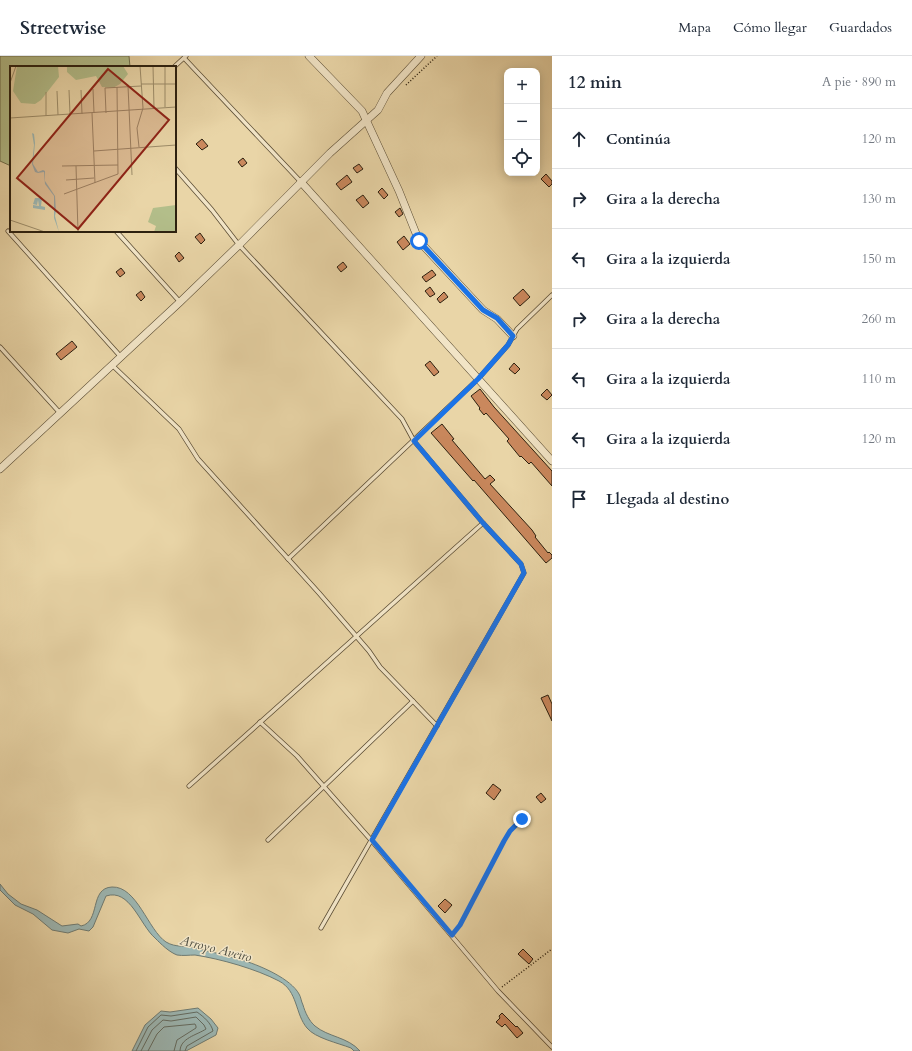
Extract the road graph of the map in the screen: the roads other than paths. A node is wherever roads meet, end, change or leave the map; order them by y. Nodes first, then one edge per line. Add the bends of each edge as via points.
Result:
1 (309, 56) edge
2 (185, 57) edge
3 (417, 57) edge
4 (175, 66) edge
5 (367, 120) junction
6 (176, 169) edge
7 (301, 182) junction
8 (8, 231) dead end
9 (117, 232) edge
10 (239, 245) junction
11 (552, 295) edge
12 (180, 302) junction
13 (513, 336) junction
14 (0, 347) edge
15 (121, 357) junction
16 (112, 365) junction
17 (478, 379) junction
18 (60, 414) junction
19 (414, 441) junction
20 (552, 461) edge
21 (0, 469) edge
22 (483, 523) junction
23 (288, 559) junction
24 (356, 636) junction
25 (413, 701) junction
26 (260, 722) junction
27 (437, 726) junction
28 (189, 786) dead end
29 (324, 787) junction
30 (268, 840) dead end
31 (372, 840) junction
32 (321, 928) dead end
33 (552, 1047) edge

1 - 5 street via 362,111
2 - 4 lane
2 - 7 lane
3 - 5 street via 387,94 378,110
5 - 7 street
5 - 13 street via 419,241 483,310 497,318
6 - 10 lane
7 - 10 street
7 - 17 street
8 - 15 lane
9 - 12 lane
10 - 12 street
10 - 19 lane via 402,419
11 - 13 lane
12 - 15 street
13 - 17 lane
14 - 18 lane
15 - 16 street
16 - 18 street
16 - 23 lane via 179,429 198,459
17 - 19 lane
17 - 20 street
18 - 21 street
19 - 22 lane
19 - 23 lane
22 - 24 lane
22 - 27 lane via 521,564 524,573
23 - 24 lane
24 - 25 lane via 380,667
24 - 26 lane
25 - 27 lane
25 - 29 lane
26 - 28 lane
26 - 29 lane
27 - 31 lane
29 - 30 lane
29 - 31 lane
31 - 32 lane
31 - 33 lane via 498,991

